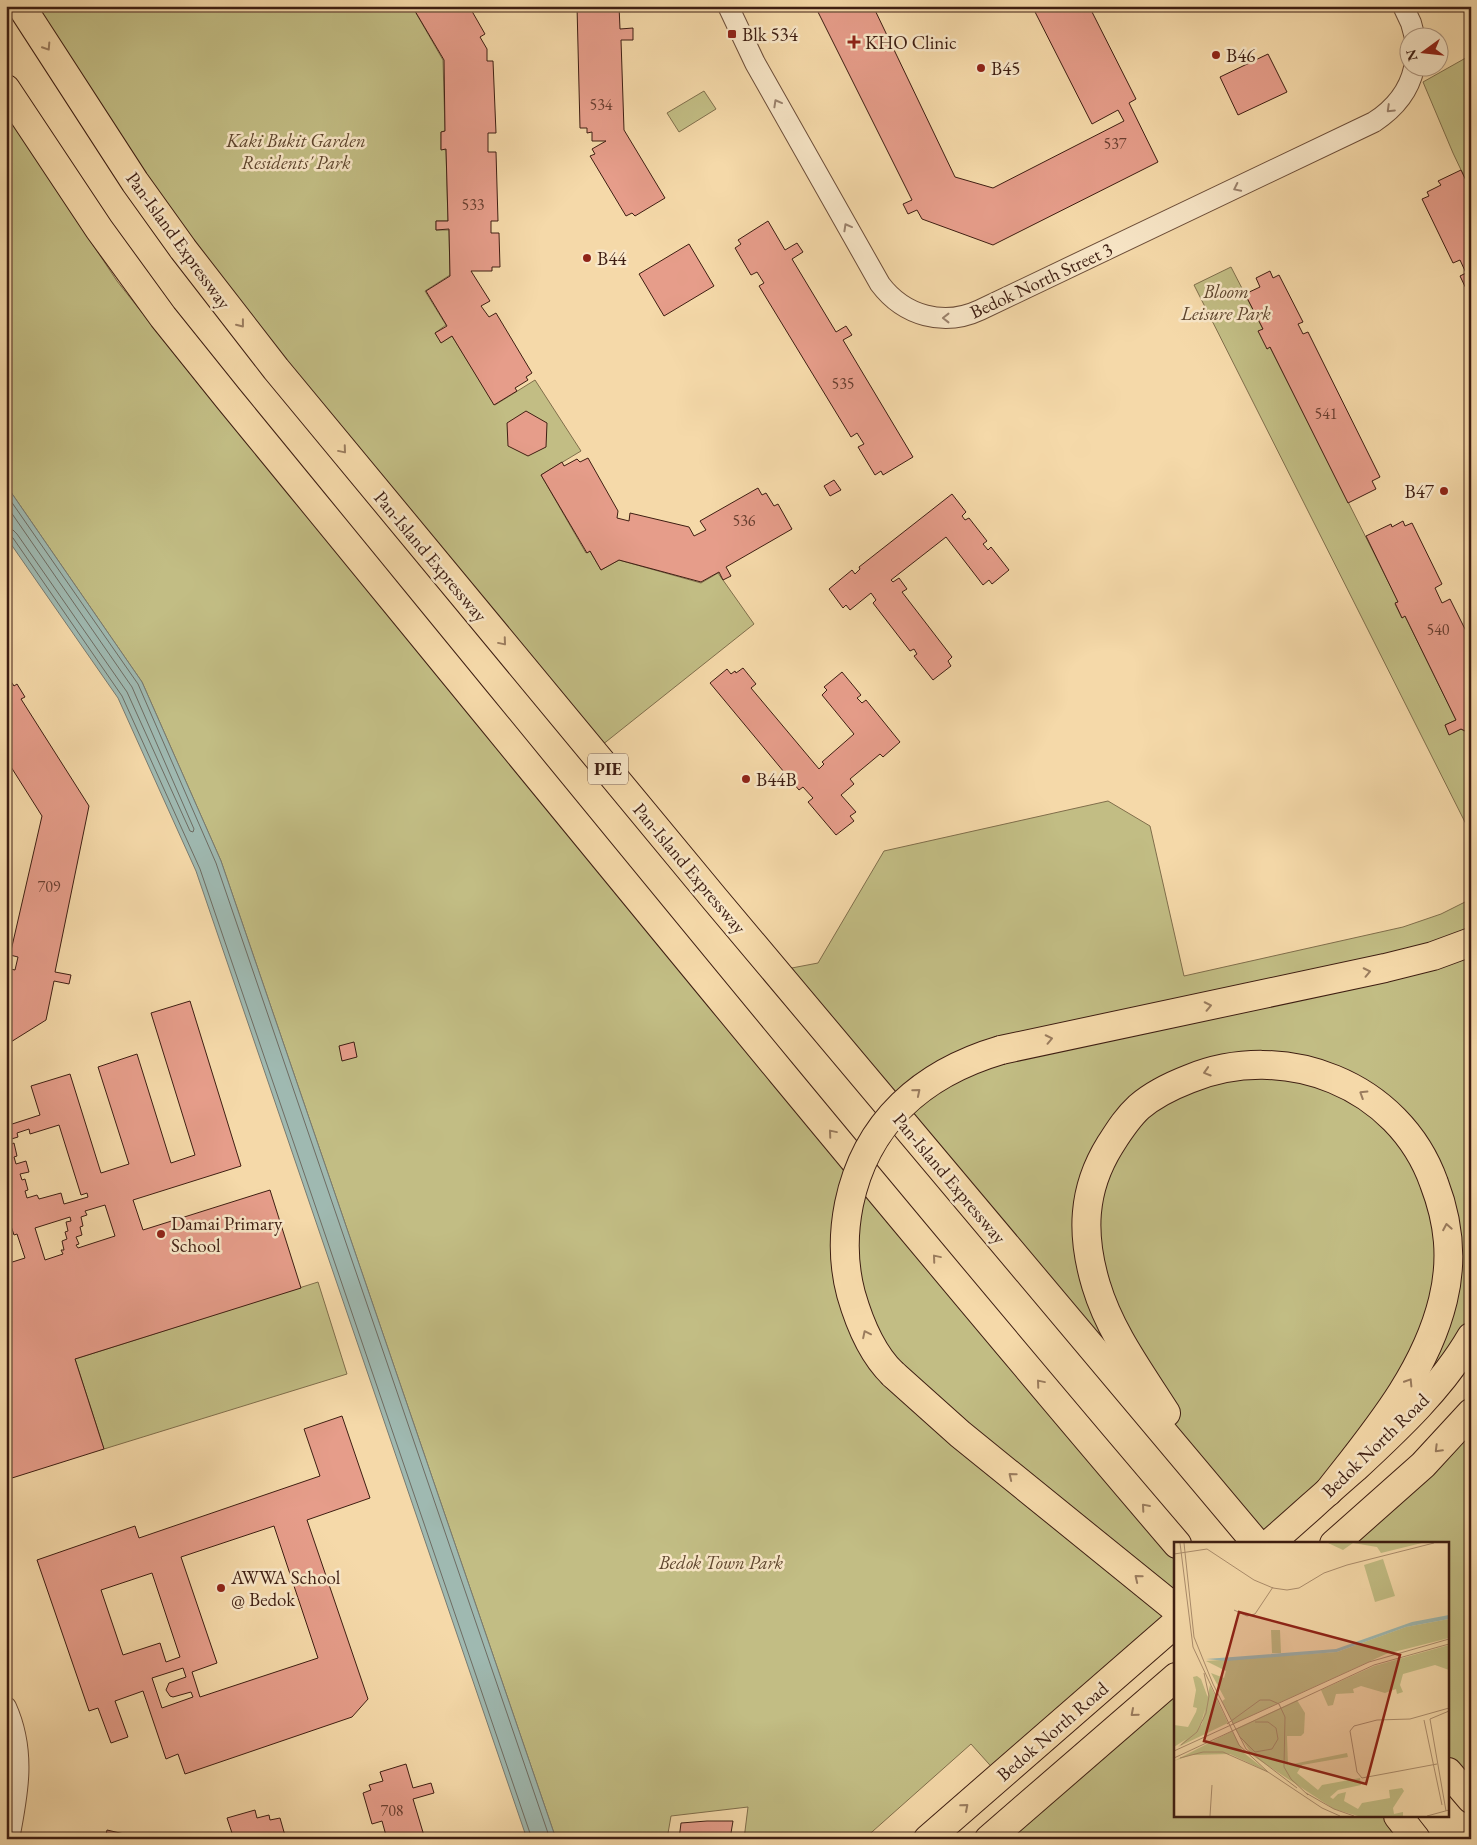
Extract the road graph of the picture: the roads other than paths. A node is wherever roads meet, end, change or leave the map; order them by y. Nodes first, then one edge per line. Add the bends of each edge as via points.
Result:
1 (21, 6) edge
2 (728, 6) edge
3 (1403, 6) edge
4 (1412, 28) edge
5 (1410, 78) edge
6 (6, 89) edge
7 (1471, 942) edge
8 (1471, 1337) edge
9 (1471, 1413) edge
10 (1320, 1500) junction
11 (1226, 1507) junction
12 (1175, 1542) edge
13 (1255, 1542) edge
14 (1271, 1542) edge
15 (1336, 1542) edge
16 (1174, 1607) edge
17 (1174, 1625) edge
18 (1173, 1679) edge
19 (6, 1707) edge
20 (1450, 1774) edge
21 (1471, 1798) edge
22 (1400, 1818) edge
23 (9, 1839) edge
24 (928, 1839) edge
25 (989, 1839) edge
26 (1416, 1839) edge

1 -> 11 main road, Pan-Island Expressway / PIE via 140,189 276,369 714,898
5 -> 2 street, Bedok North Street 3 via 1398,102 1374,122 980,310 956,318 938,318 902,306 880,284 755,64
3 - 4 street
12 -> 6 main road via 669,937 228,398 99,229
16 -> 7 main road, bridge via 960,1434 893,1374 878,1355 865,1332 848,1282 844,1236 856,1176 875,1138 894,1113 917,1092 957,1066 1001,1050 1413,962
8 - 10 main road, Bedok North Road via 1422,1402
9 -> 15 main road via 1423,1465
10 -> 11 main road via 1395,1404 1429,1342 1443,1301 1449,1267 1445,1215 1433,1178 1416,1145 1391,1115 1371,1099 1339,1081 1312,1071 1272,1064 1233,1066 1177,1083 1150,1098 1132,1114 1096,1171 1086,1220 1093,1273 1107,1317
10 - 14 main road, Bedok North Road
11 - 13 main road, Pan-Island Expressway / PIE
24 -> 17 main road, Bedok North Road
18 -> 25 main road
19 - 23 street via 16,1738 20,1768
20 - 21 main road
22 - 26 main road

